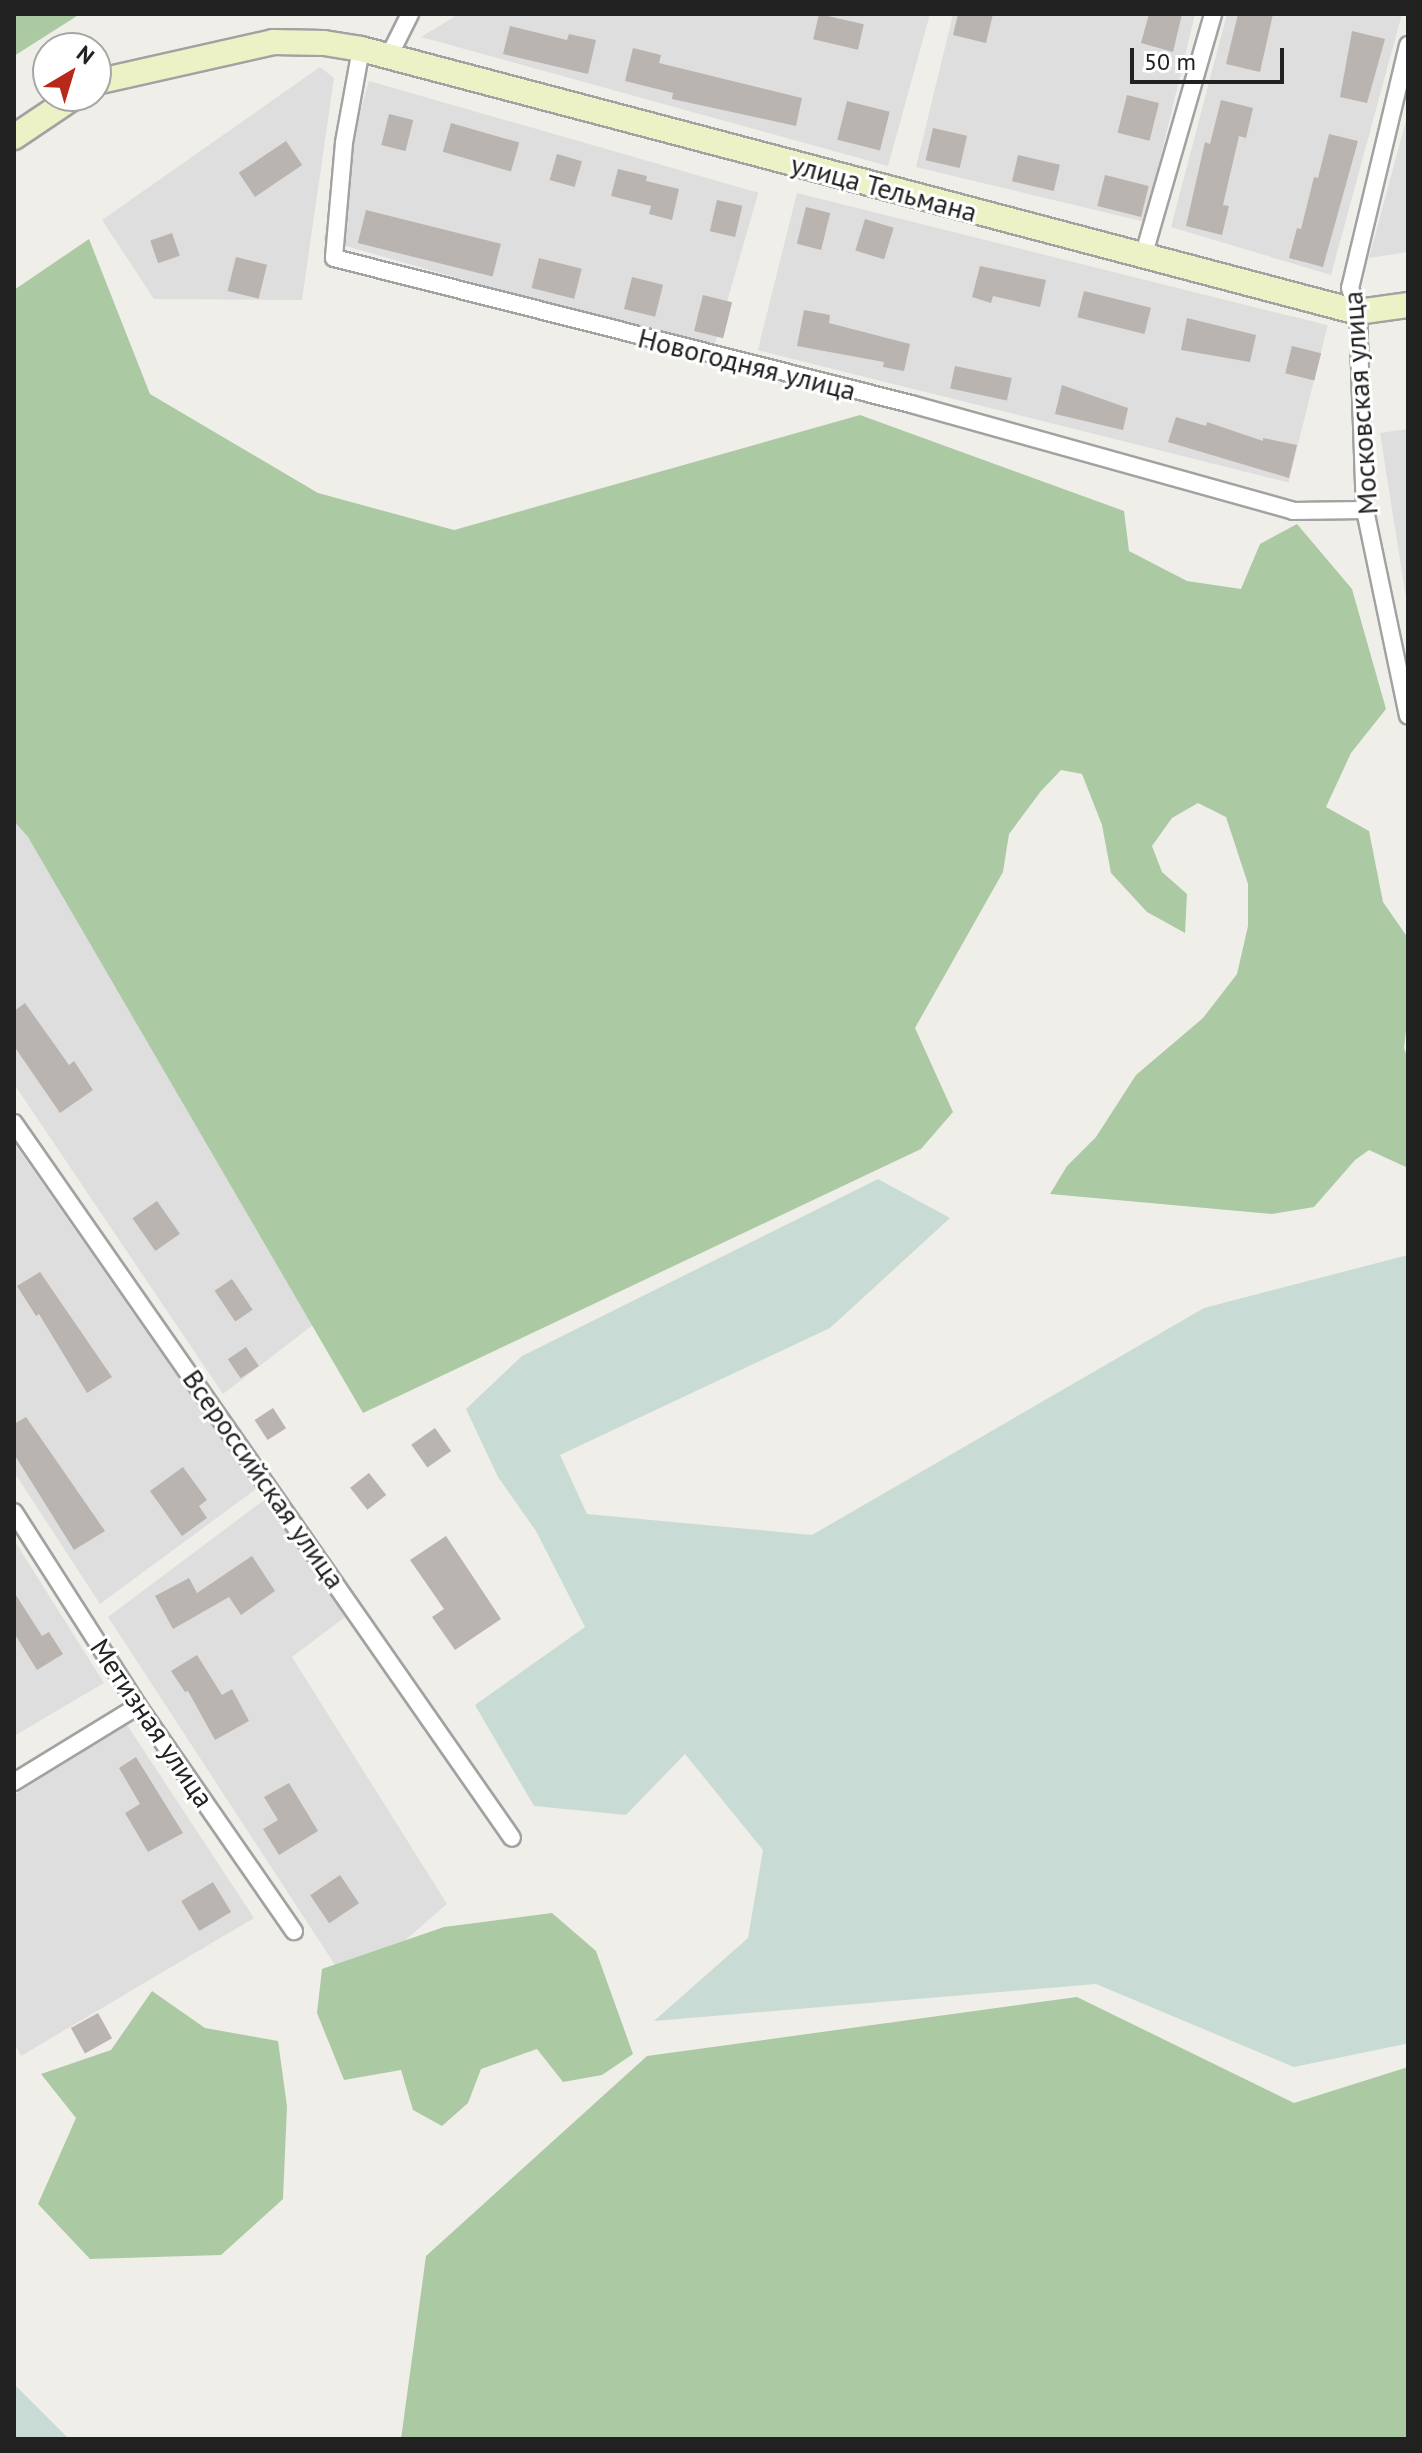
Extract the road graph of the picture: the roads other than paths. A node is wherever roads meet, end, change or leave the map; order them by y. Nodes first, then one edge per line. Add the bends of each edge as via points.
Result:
1 (410, 14) edge
2 (1213, 14) edge
3 (1408, 45) edge
4 (361, 49) junction
5 (389, 56) junction
6 (112, 78) edge
7 (51, 112) edge
8 (14, 137) edge
9 (1143, 257) junction
10 (1408, 305) edge
11 (1358, 312) junction
12 (1365, 510) junction
13 (1408, 716) edge
14 (14, 1123) edge
15 (14, 1512) edge
16 (138, 1706) junction
17 (14, 1782) edge
18 (512, 1838) dead end
19 (294, 1931) dead end

1 - 5 street
2 - 9 street
3 - 11 street, Московская улица via 1350,288
4 - 5 street, улица Тельмана
4 - 6 street, улица Тельмана via 273,42
4 - 12 street, Новогодняя улица via 344,143 334,258 911,404 1293,511
5 - 9 street, улица Тельмана
7 - 8 street
9 - 11 street, улица Тельмана
10 - 11 street, улица Тельмана
11 - 12 street, Московская улица
12 - 13 street, Московская улица
14 - 18 street, Всероссийская улица
15 - 16 street, Метизная улица
16 - 17 street
16 - 19 street, Метизная улица

